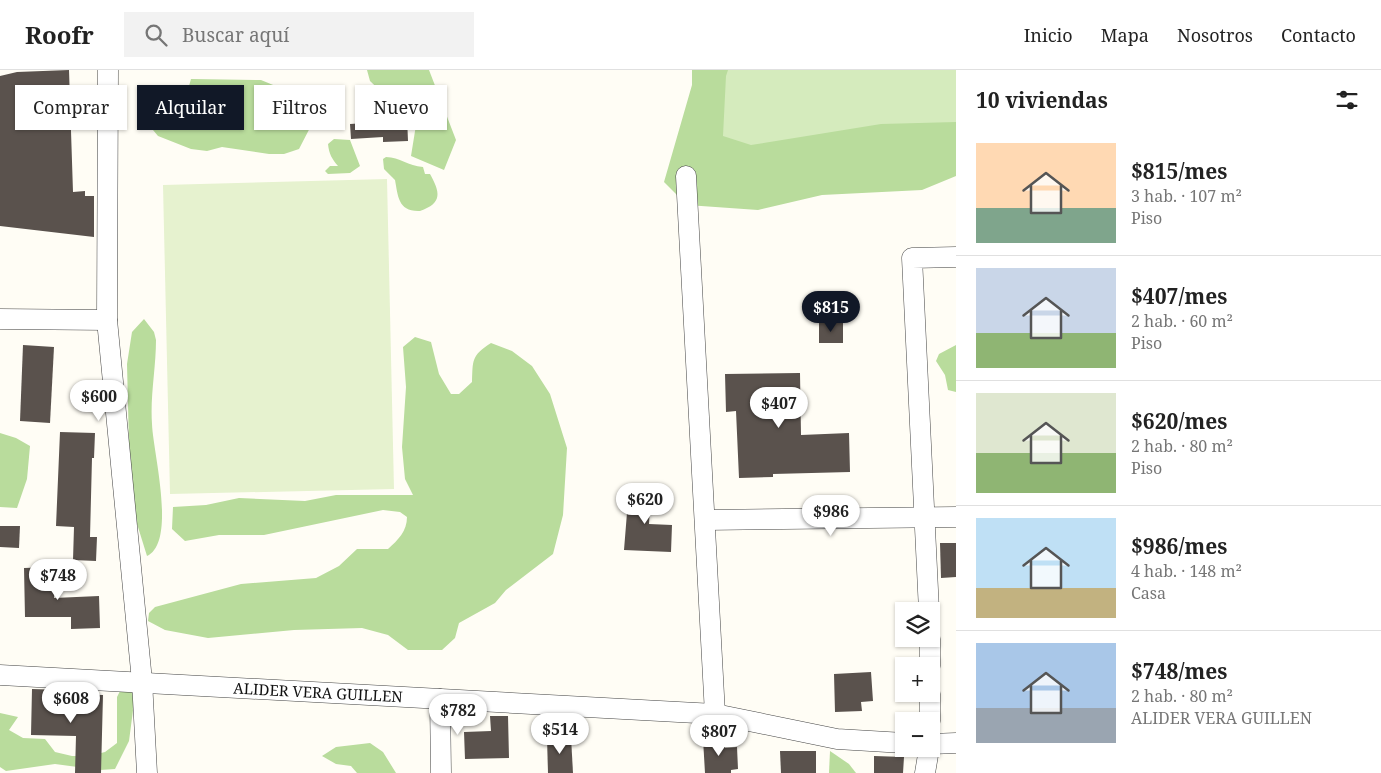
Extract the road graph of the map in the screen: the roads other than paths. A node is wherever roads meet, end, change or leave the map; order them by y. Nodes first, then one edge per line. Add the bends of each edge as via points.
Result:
1 (108, 70) edge
2 (686, 176) dead end
3 (956, 257) edge
4 (0, 319) edge
5 (107, 320) junction
6 (956, 517) edge
7 (924, 518) junction
8 (705, 520) junction
9 (929, 602) edge
10 (0, 675) edge
11 (142, 681) junction
12 (440, 699) junction
13 (715, 714) junction
14 (895, 742) edge
15 (956, 743) edge
16 (940, 744) edge
17 (928, 757) edge
18 (147, 773) edge
19 (441, 773) edge
20 (925, 773) edge

1 - 5 street
2 - 8 street
3 - 7 street via 912,258
4 - 5 street
5 - 11 street
6 - 7 street
7 - 8 street
7 - 9 street
8 - 13 street
10 - 11 street, ALIDER VERA GUILLEN
11 - 12 street, ALIDER VERA GUILLEN
11 - 18 street
12 - 13 street, ALIDER VERA GUILLEN
12 - 19 street
13 - 14 street, ALIDER VERA GUILLEN via 837,739
15 - 16 street
17 - 20 street

